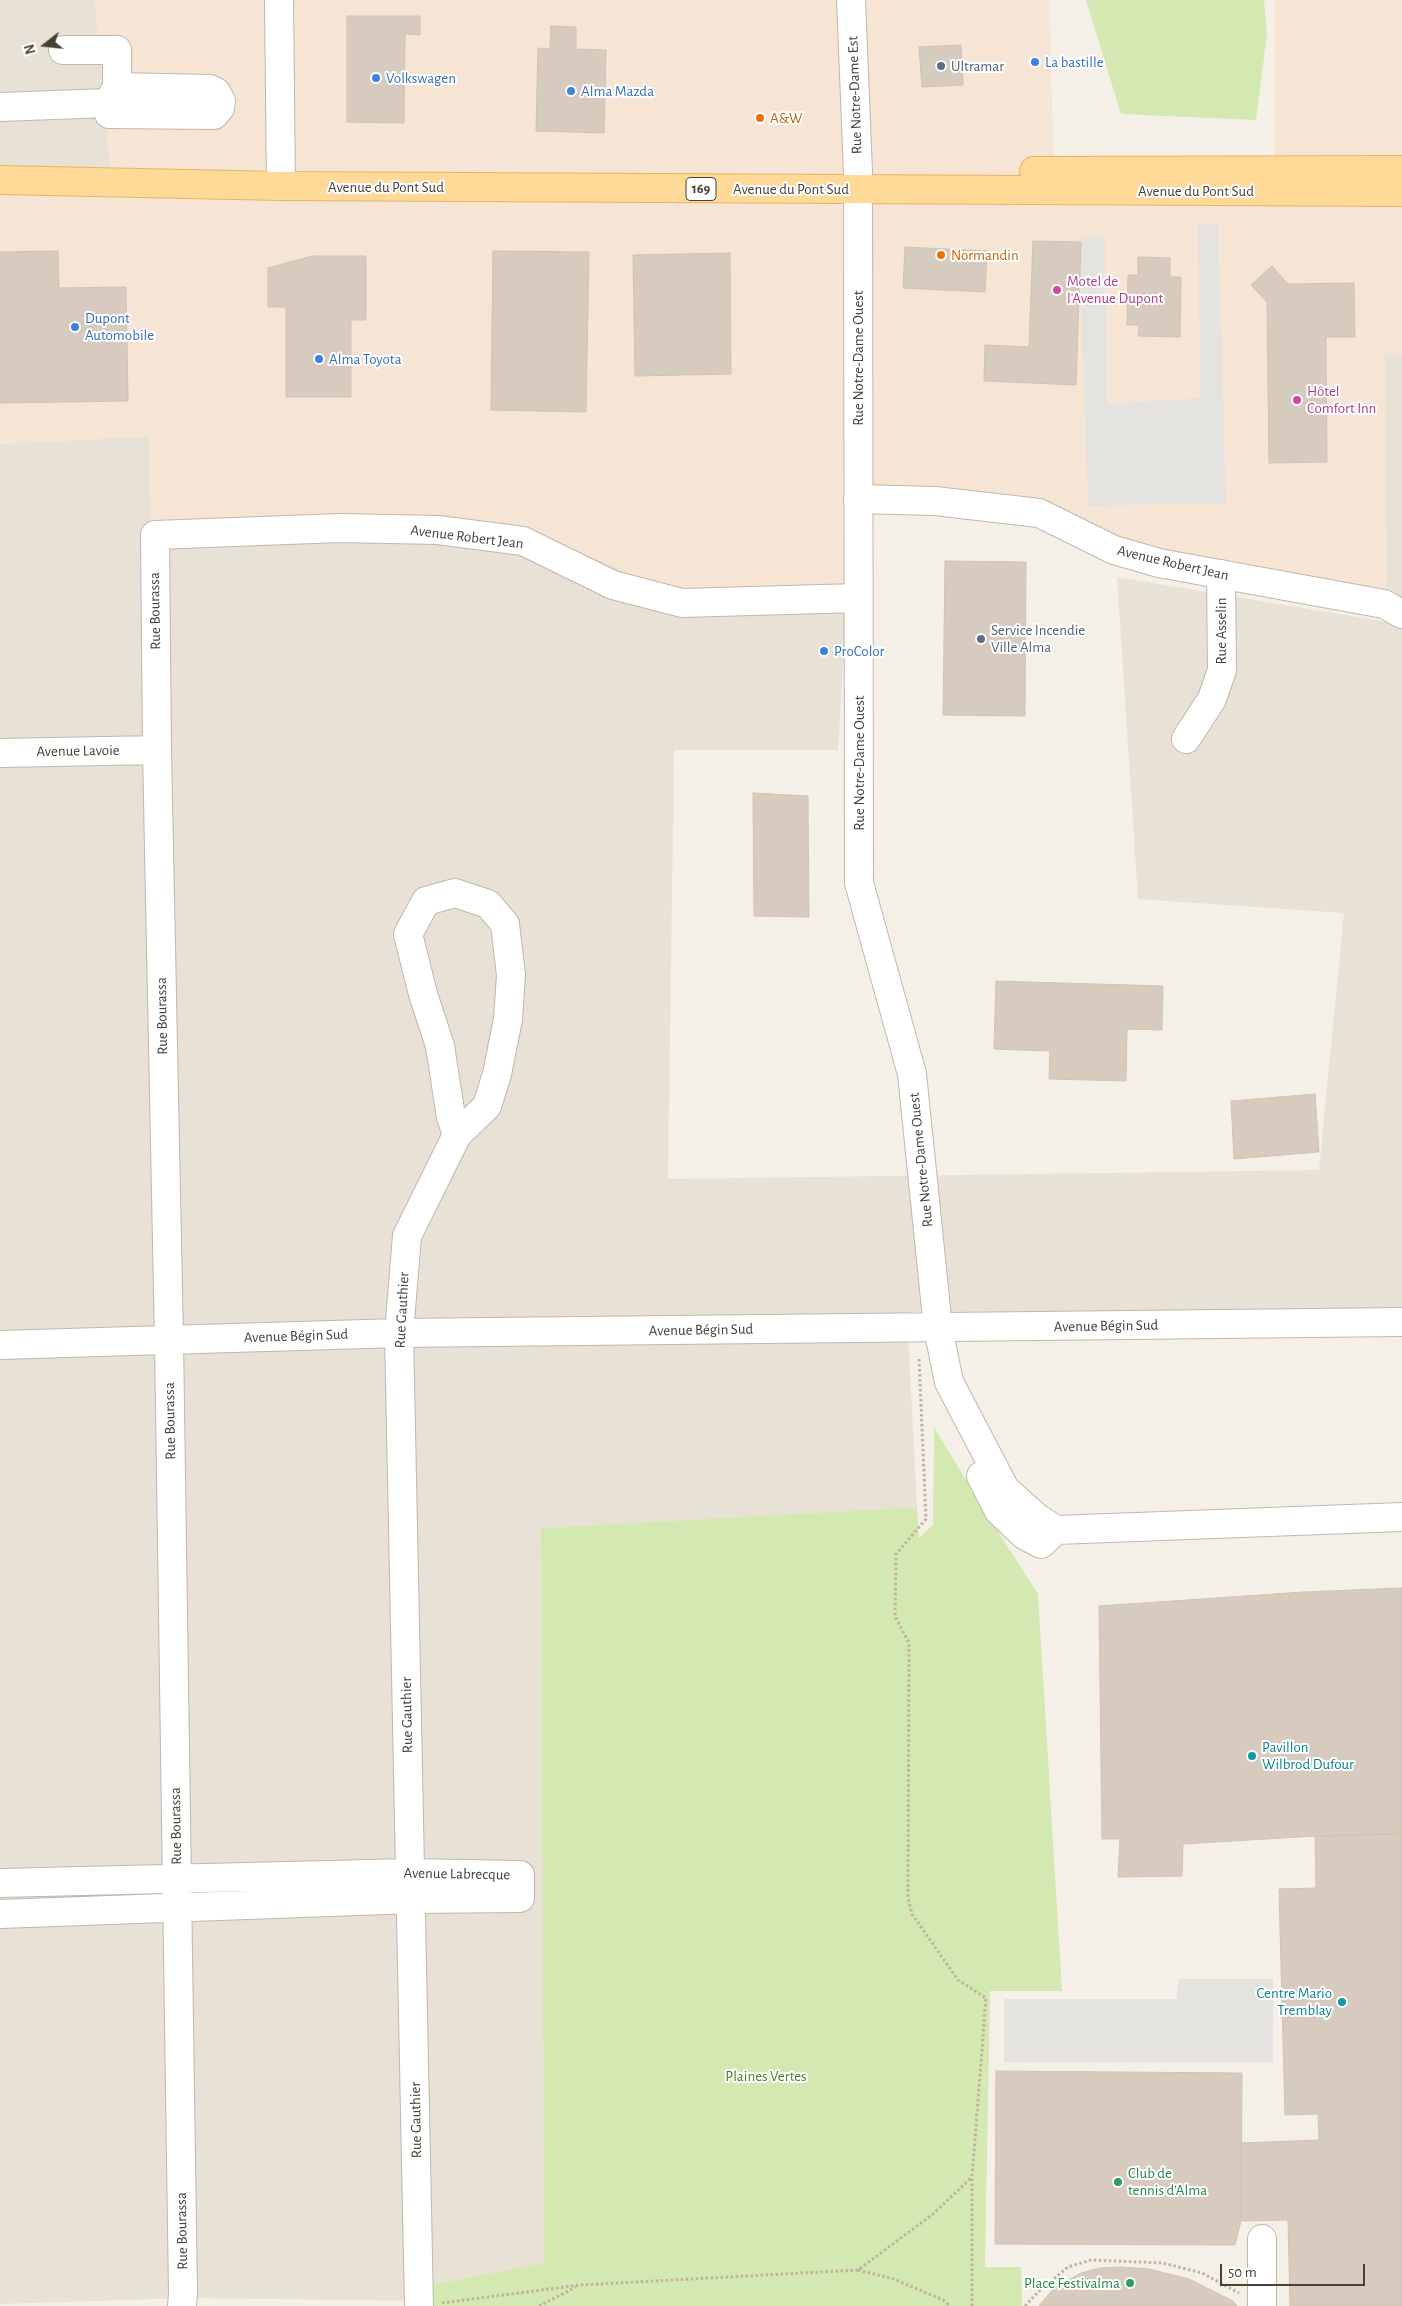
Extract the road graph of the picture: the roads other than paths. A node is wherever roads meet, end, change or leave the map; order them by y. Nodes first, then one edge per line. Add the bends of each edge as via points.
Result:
1 (279, 0) edge
2 (851, 0) edge
3 (62, 50) dead end
4 (0, 107) edge
5 (0, 162) edge
6 (1402, 170) edge
7 (282, 177) junction
8 (0, 180) edge
9 (858, 181) junction
10 (1402, 192) edge
11 (858, 499) junction
12 (155, 535) joint
13 (1221, 574) junction
14 (857, 598) junction
15 (1402, 614) edge
16 (1186, 739) dead end
17 (157, 750) junction
18 (0, 753) edge
19 (457, 1135) junction
20 (1402, 1322) edge
21 (928, 1328) junction
22 (399, 1334) junction
23 (169, 1340) junction
24 (0, 1345) edge
25 (1402, 1517) edge
26 (177, 1879) junction
27 (0, 1883) edge
28 (411, 1886) junction
29 (178, 1909) junction
30 (0, 1914) edge
31 (1262, 2239) dead end
32 (429, 2305) edge
33 (1262, 2305) edge
34 (182, 2306) edge

1 - 7 street
2 - 9 street, Rue Notre-Dame Est
3 - 4 street via 117,50 113,95
5 - 7 main road, Avenue du Pont Sud / 169
6 - 9 main road, Avenue du Pont Sud / 169
7 - 8 main road, Avenue du Pont Sud / 169
7 - 9 main road, Avenue du Pont Sud / 169
9 - 10 main road, Avenue du Pont Sud / 169
9 - 11 street, Rue Notre-Dame Ouest
11 - 13 street, Avenue Robert Jean via 935,501 1039,513 1114,550 1159,563
11 - 14 street, Rue Notre-Dame Ouest
12 - 14 street, Avenue Robert Jean via 340,528 438,530 523,541 614,585 682,603
12 - 17 street, Rue Bourassa
13 - 15 street, Avenue Robert Jean via 1384,604
13 - 16 street, Rue Asselin via 1222,670 1212,700
14 - 21 street, Rue Notre-Dame Ouest via 859,883 912,1074
17 - 18 street, Avenue Lavoie
17 - 23 street, Rue Bourassa
19 - 19 street, Rue Gauthier via 486,1106 495,1082 508,1019 511,975 505,924 488,904 455,893 426,901 408,934 422,994 440,1046 451,1117
19 - 22 street, Rue Gauthier via 407,1236
20 - 21 street, Avenue Bégin Sud
21 - 22 street, Avenue Bégin Sud
21 - 25 street, Rue Notre-Dame Ouest via 926,1360 963,1444 999,1511 1024,1535 1041,1544 1056,1530
22 - 23 street, Avenue Bégin Sud
22 - 28 street, Rue Gauthier
23 - 24 street, Avenue Bégin Sud
23 - 26 street, Rue Bourassa
26 - 27 street, Avenue Labrecque
26 - 28 street, Avenue Labrecque
26 - 29 street, Rue Bourassa
28 - 29 street, Avenue Labrecque
28 - 32 street, Rue Gauthier
29 - 30 street, Avenue Labrecque
29 - 34 street, Rue Bourassa
31 - 33 street

